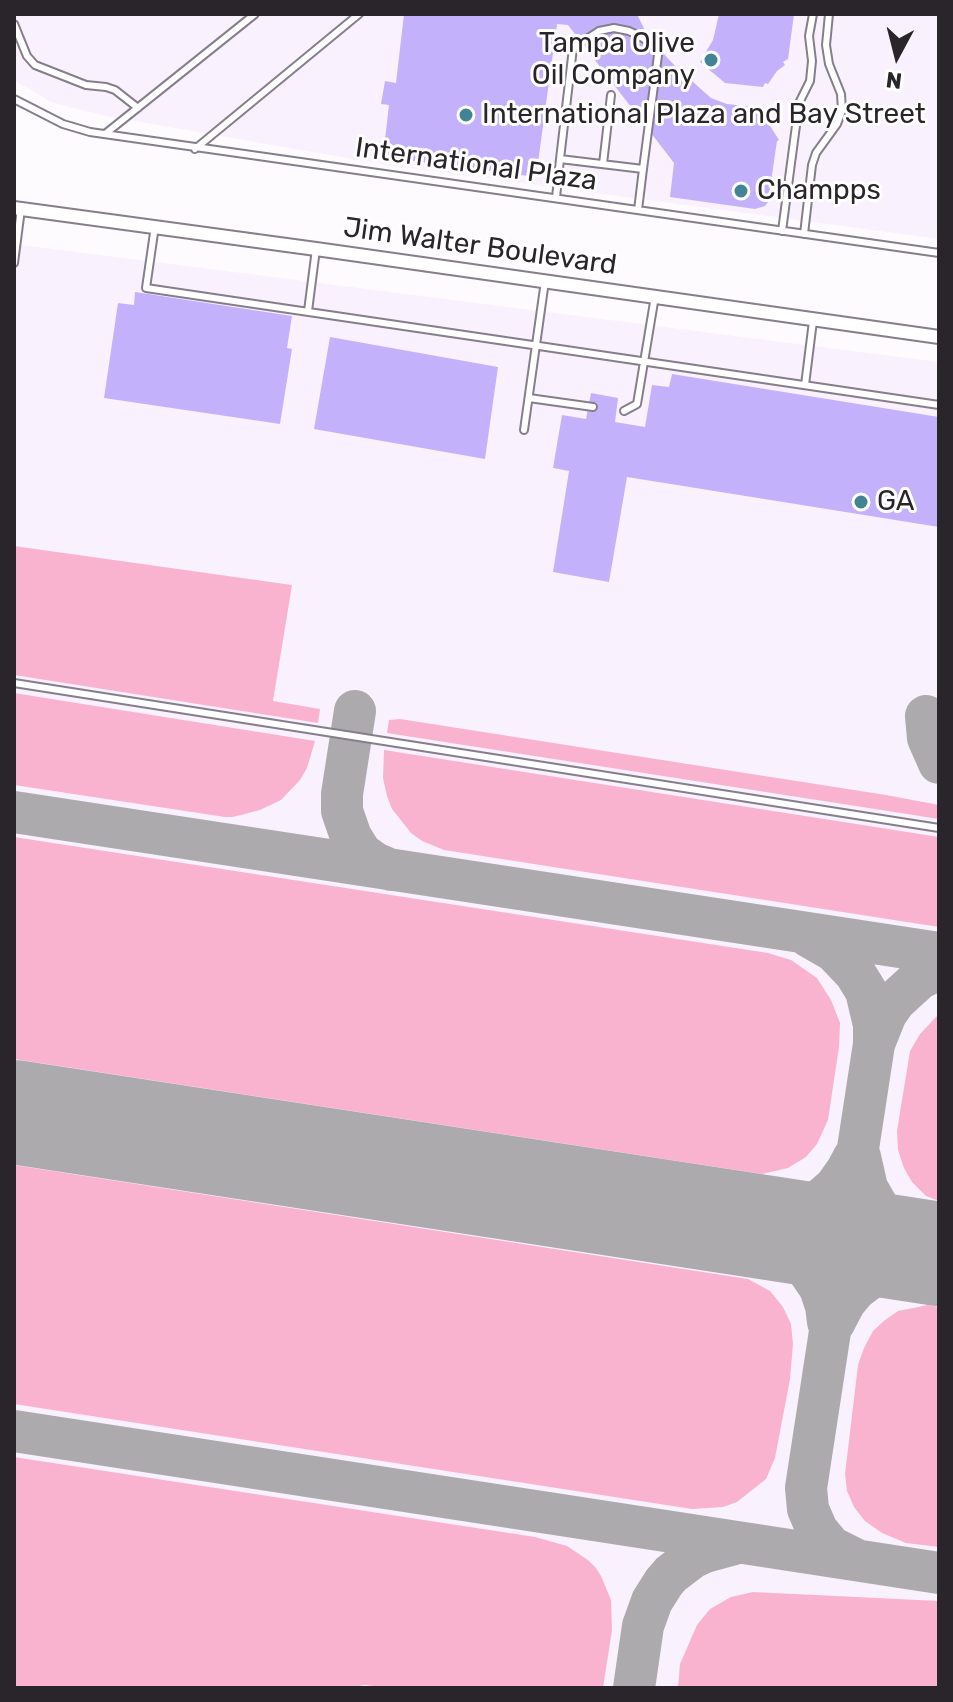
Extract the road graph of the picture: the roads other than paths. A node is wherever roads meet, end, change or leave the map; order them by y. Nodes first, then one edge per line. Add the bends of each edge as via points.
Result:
1 (255, 14) edge
2 (359, 14) edge
3 (813, 14) edge
4 (829, 14) edge
5 (349, 17) edge
6 (14, 24) edge
7 (611, 95) dead end
8 (14, 99) edge
9 (138, 108) junction
10 (104, 134) junction
11 (195, 149) junction
12 (560, 159) junction
13 (603, 164) junction
14 (643, 169) junction
15 (556, 198) junction
16 (18, 208) edge
17 (638, 210) junction
18 (155, 226) junction
19 (782, 231) junction
20 (804, 234) junction
21 (316, 249) junction
22 (939, 253) edge
23 (14, 263) edge
24 (545, 281) junction
25 (655, 296) junction
26 (308, 311) junction
27 (813, 319) junction
28 (939, 337) edge
29 (536, 347) junction
30 (644, 361) junction
31 (805, 385) junction
32 (529, 398) junction
33 (939, 405) edge
34 (593, 407) dead end
35 (624, 411) dead end
36 (524, 430) dead end
37 (14, 683) edge
38 (939, 828) edge

1 - 9 lane
2 - 5 lane
3 - 19 lane via 810,81 799,103
4 - 20 lane via 826,45 842,111 812,165
5 - 11 lane
6 - 9 lane via 35,65 115,90
7 - 13 lane
8 - 10 lane, International Plaza via 63,124
9 - 10 lane
10 - 11 lane, International Plaza
11 - 15 lane, International Plaza
12 - 13 lane
12 - 14 lane via 573,48 614,28 641,37 658,55
12 - 15 lane
13 - 14 lane
14 - 17 lane
15 - 17 lane, International Plaza
16 - 18 street, Jim Walter Boulevard
16 - 23 lane
17 - 19 lane, International Plaza
18 - 21 street, Jim Walter Boulevard
18 - 26 lane via 146,288
19 - 20 lane, International Plaza
20 - 22 lane, International Plaza
21 - 24 street, Jim Walter Boulevard
21 - 26 lane
24 - 25 street, Jim Walter Boulevard
24 - 29 lane
25 - 27 street, Jim Walter Boulevard
25 - 30 lane
26 - 29 lane
27 - 28 street, Jim Walter Boulevard
27 - 31 lane
29 - 30 lane
29 - 32 lane
30 - 31 lane
30 - 35 lane via 637,404
31 - 33 lane
32 - 34 lane
32 - 36 lane
37 - 38 lane

